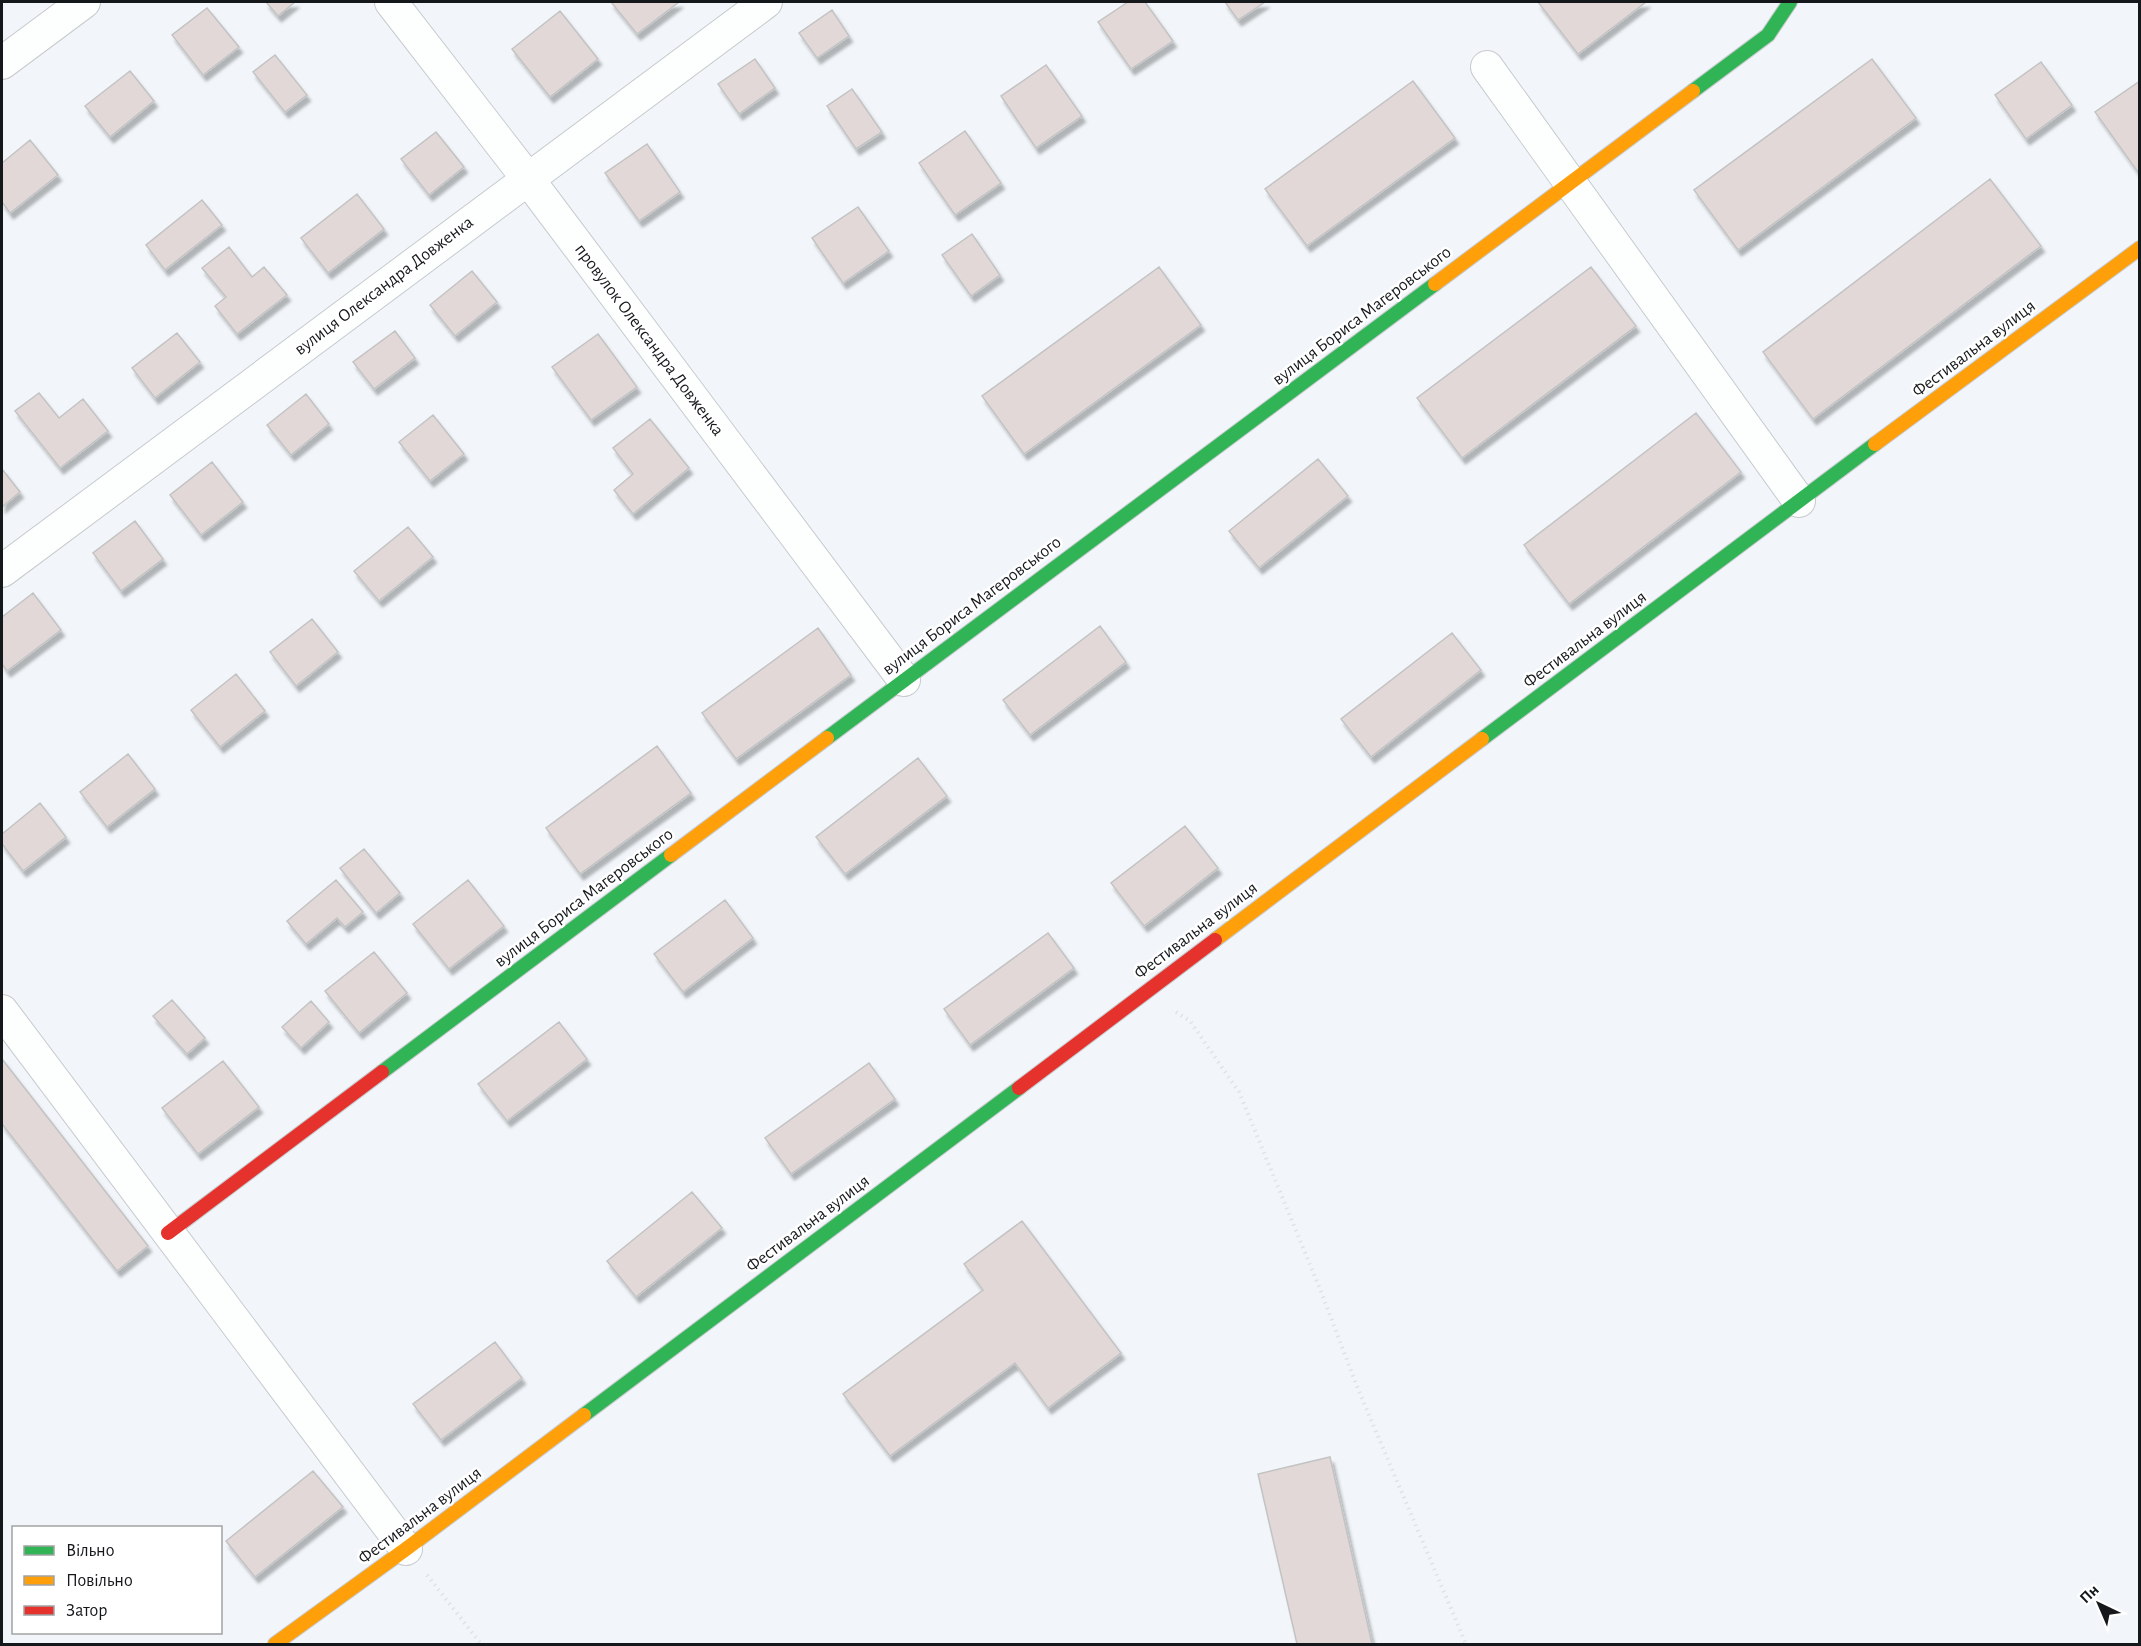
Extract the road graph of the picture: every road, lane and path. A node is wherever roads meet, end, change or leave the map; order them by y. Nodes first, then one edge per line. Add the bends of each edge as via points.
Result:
1 (84, 2) edge
2 (391, 2) edge
3 (766, 2) edge
4 (1790, 2) edge
5 (2, 63) edge
6 (1487, 67) dead end
7 (528, 179) junction
8 (1571, 182) junction
9 (2139, 248) edge
10 (1799, 501) junction
11 (2, 571) edge
12 (904, 680) junction
13 (1146, 992) junction
14 (2, 1011) edge
15 (168, 1233) junction
16 (406, 1549) junction
17 (275, 1644) edge
18 (481, 1644) edge
19 (1466, 1644) edge

1 - 5 street
2 - 7 street, провулок Олександра Довженка
3 - 7 street, вулиця Олександра Довженка
4 - 8 street, вулиця Бориса Магеровського via 1768,35
6 - 8 street
7 - 11 street, вулиця Олександра Довженка
7 - 12 street, провулок Олександра Довженка
8 - 10 street
8 - 12 street, вулиця Бориса Магеровського
9 - 10 street, Фестивальна вулиця
10 - 13 street, Фестивальна вулиця
12 - 15 street, вулиця Бориса Магеровського
13 - 16 street, Фестивальна вулиця
13 - 19 path via 1190,1021 1239,1092
14 - 15 street
15 - 16 street
16 - 17 street, Фестивальна вулиця
16 - 18 path

